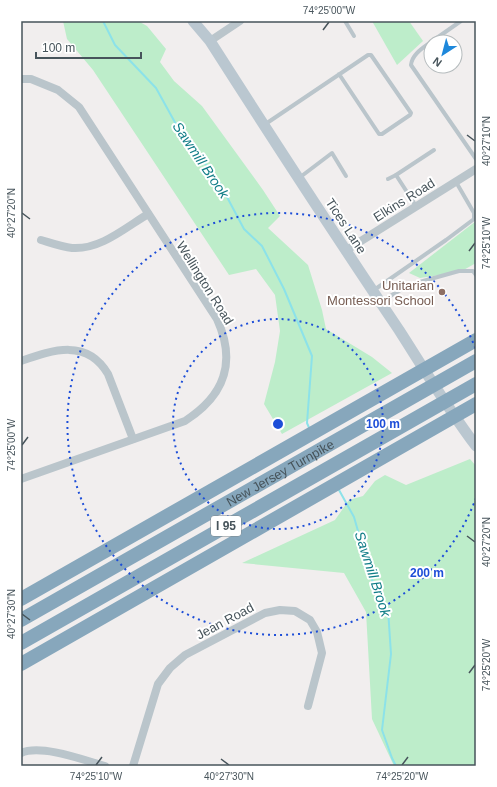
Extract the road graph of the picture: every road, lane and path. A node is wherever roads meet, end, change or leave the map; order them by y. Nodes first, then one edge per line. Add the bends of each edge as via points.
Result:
1 (194, 21) edge
2 (240, 21) edge
3 (345, 21) edge
4 (461, 21) edge
5 (442, 34) edge
6 (354, 36) dead end
7 (210, 42) junction
8 (423, 48) edge
9 (339, 74) junction
10 (21, 79) edge
11 (264, 125) junction
12 (330, 148) dead end
13 (434, 150) dead end
14 (332, 153) junction
15 (476, 159) edge
16 (476, 169) edge
17 (396, 175) junction
18 (346, 176) dead end
19 (298, 178) junction
20 (388, 179) dead end
21 (456, 182) junction
22 (416, 207) junction
23 (148, 214) junction
24 (42, 240) dead end
25 (345, 251) junction
26 (475, 272) edge
27 (372, 291) junction
28 (380, 302) junction
29 (476, 340) edge
30 (476, 360) edge
31 (21, 361) edge
32 (476, 384) edge
33 (473, 406) edge
34 (133, 439) junction
35 (476, 446) edge
36 (21, 479) edge
37 (21, 599) edge
38 (21, 620) edge
39 (21, 643) edge
40 (21, 664) edge
41 (308, 706) dead end
42 (21, 754) edge
43 (105, 766) edge
44 (133, 766) edge

1 - 7 street, Tices Lane
2 - 7 street
3 - 6 lane
4 - 5 lane
7 - 11 street, Tices Lane
8 - 15 lane via 412,59 412,65
9 - 9 lane via 370,55 410,115 380,134
9 - 11 lane
10 - 23 street, Wellington Road via 31,79 58,90 79,107
11 - 19 street, Tices Lane
12 - 14 lane
13 - 17 lane
14 - 18 lane
14 - 19 lane
16 - 21 street, Elkins Road
17 - 20 lane
17 - 22 lane
19 - 25 street, Tices Lane
21 - 22 street, Elkins Road
21 - 27 lane via 474,213 474,219
22 - 25 street, Elkins Road
23 - 24 street via 91,246 74,248
23 - 34 street, Wellington Road via 217,319 225,340 227,363 218,390 197,413 185,421
25 - 27 street, Tices Lane
26 - 28 lane via 459,271 409,285
27 - 28 street, Tices Lane
28 - 35 street, Tices Lane
29 - 37 highway, New Jersey Turnpike
30 - 38 highway, New Jersey Turnpike / I 95
31 - 34 street via 61,349 80,351 95,359 108,374
32 - 39 highway, New Jersey Turnpike / I 95
33 - 40 highway, I 95
34 - 36 street, Wellington Road
41 - 44 street, Jean Road via 322,653 317,632 310,620 295,611 265,613 185,655 170,668 158,684
42 - 43 street via 27,750 57,752

